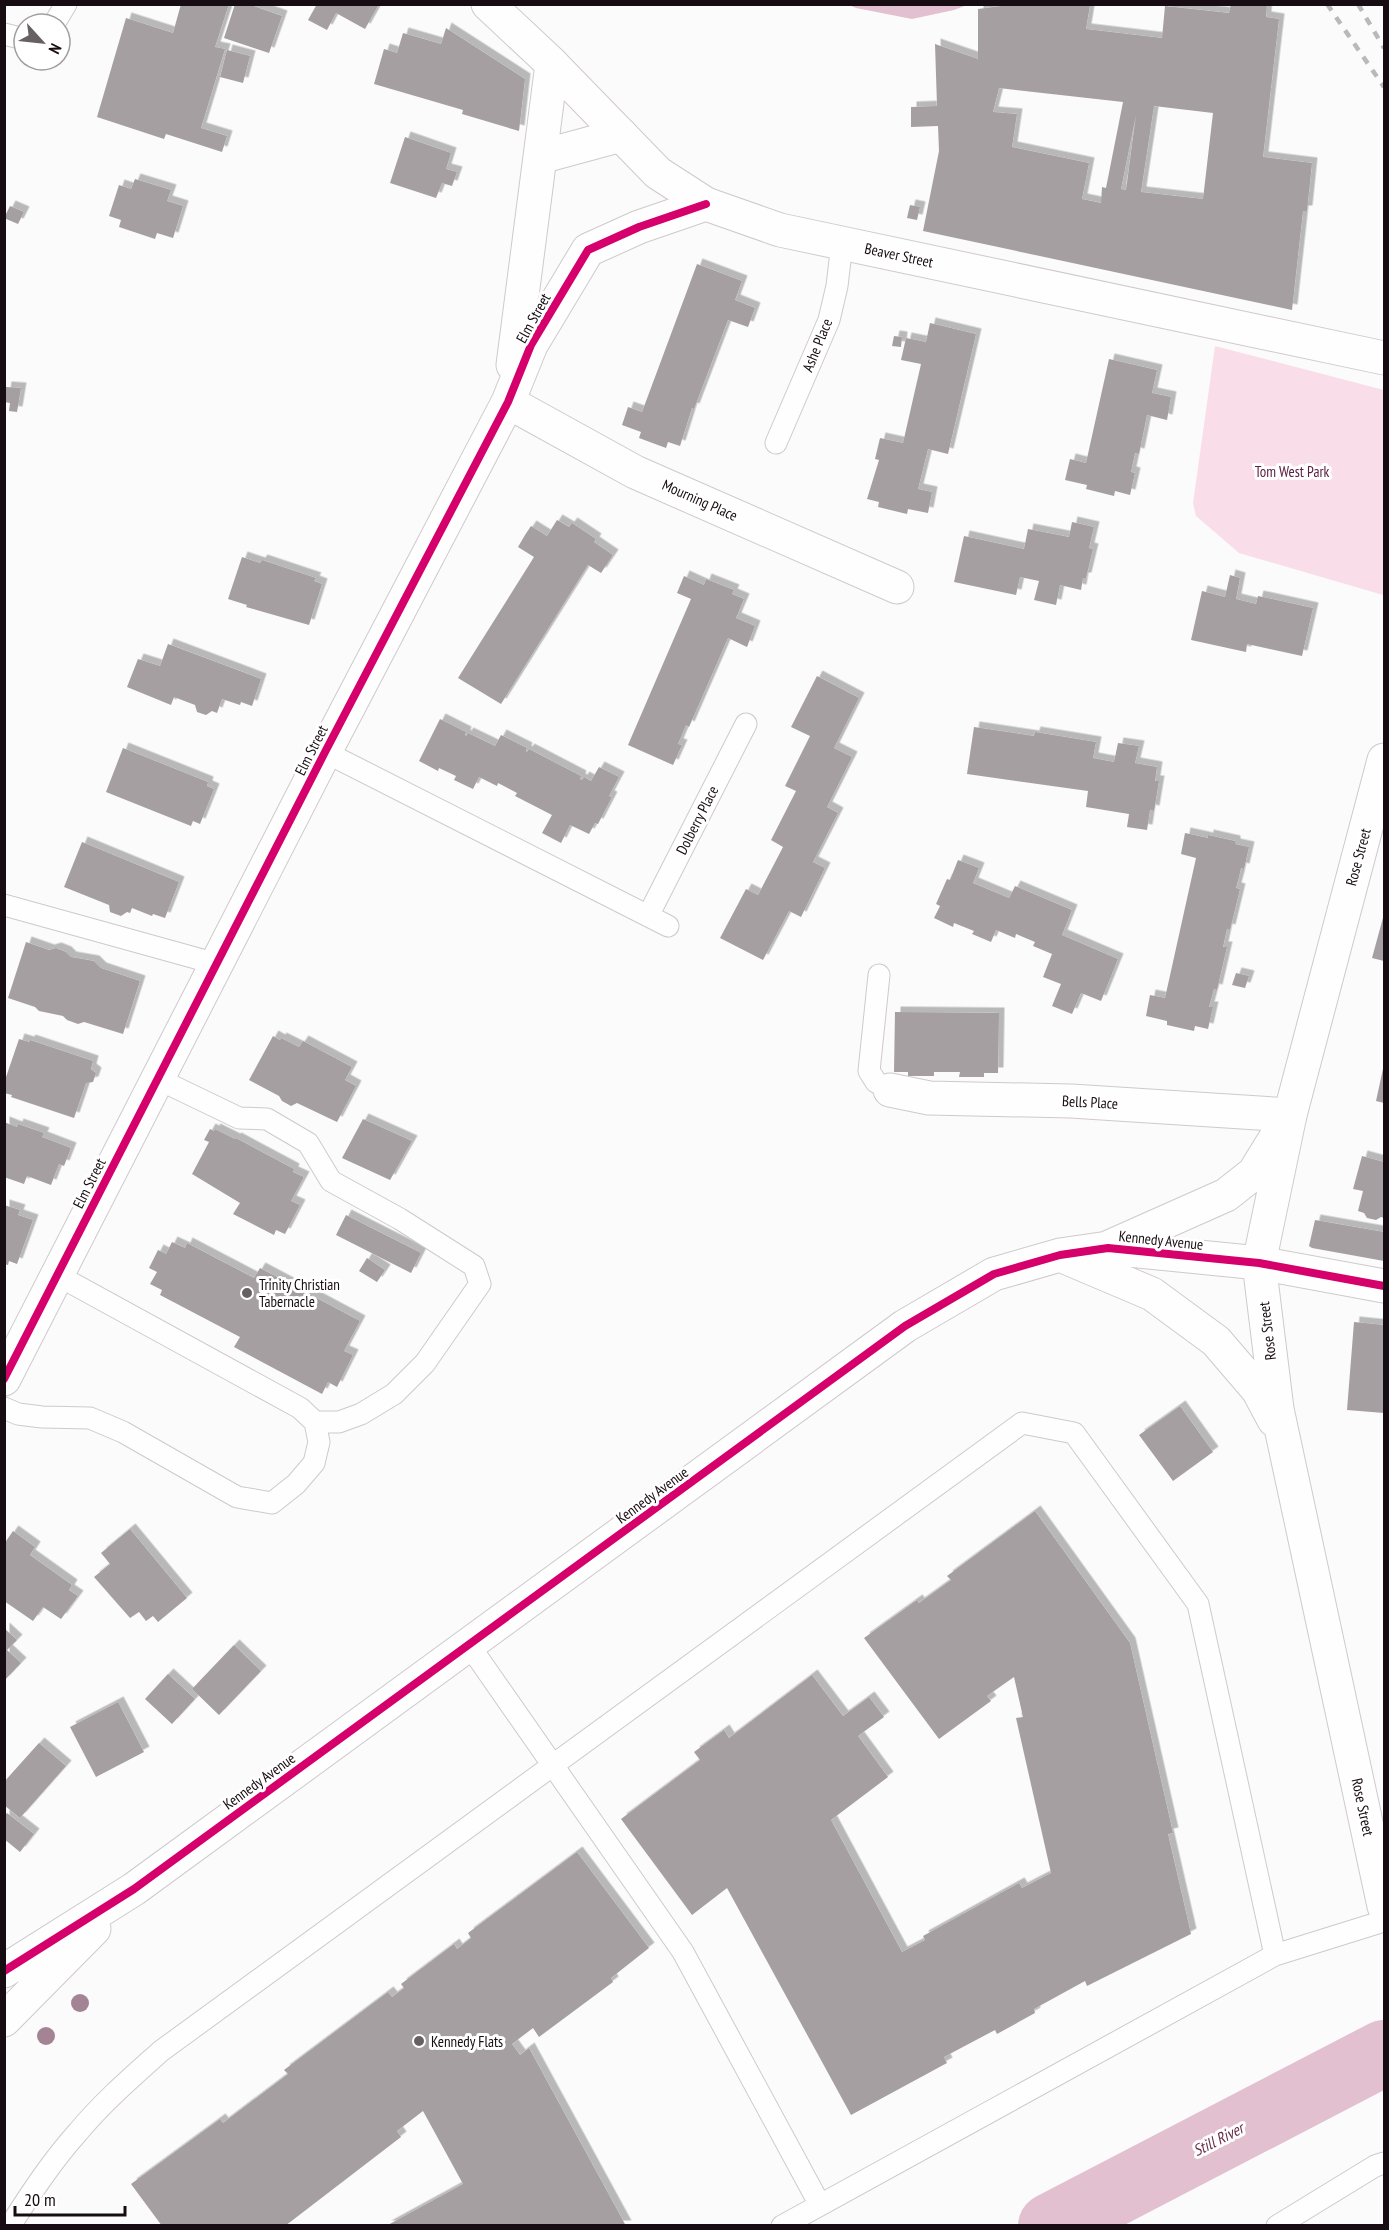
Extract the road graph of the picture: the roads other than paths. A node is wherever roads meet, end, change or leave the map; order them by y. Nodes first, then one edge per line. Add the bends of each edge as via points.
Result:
1 (488, 4) edge
2 (552, 64) junction
3 (621, 135) junction
4 (540, 157) junction
5 (706, 204) junction
6 (842, 243) junction
7 (1384, 358) edge
8 (508, 402) junction
9 (776, 442) dead end
10 (897, 587) dead end
11 (746, 724) dead end
12 (325, 752) junction
13 (1384, 760) edge
14 (4, 905) edge
15 (648, 916) junction
16 (668, 926) dead end
17 (217, 964) junction
18 (879, 975) dead end
19 (158, 1079) junction
20 (890, 1090) joint
21 (1290, 1115) junction
22 (1108, 1248) junction
23 (1060, 1255) junction
24 (1259, 1263) junction
25 (57, 1275) junction
26 (1384, 1286) edge
27 (4, 1379) edge
28 (4, 1407) edge
29 (315, 1422) junction
30 (1282, 1434) junction
31 (469, 1645) junction
32 (552, 1765) junction
33 (134, 1889) junction
34 (1384, 1906) edge
35 (1384, 1922) edge
36 (1275, 1954) junction
37 (4, 1971) edge
38 (4, 2020) edge
39 (1384, 2163) edge
40 (820, 2205) junction
41 (10, 2226) edge
42 (782, 2226) edge
43 (1277, 2226) edge

1 - 2 street, Beaver Street
2 - 3 street, Beaver Street
2 - 4 street, Elm Street
3 - 4 street
3 - 5 street, Beaver Street via 658,173
4 - 8 street, Elm Street
5 - 6 street, Beaver Street via 780,230
5 - 8 street, Elm Street via 588,249 531,345
6 - 7 street, Beaver Street
6 - 9 lane, Ashe Place via 829,320
8 - 10 street, Mourning Place via 635,472
8 - 12 street, Elm Street
11 - 15 lane, Dolberry Place
12 - 15 lane
12 - 17 street, Elm Street
13 - 21 street, Rose Street
14 - 17 lane
15 - 16 lane
17 - 19 street, Elm Street
18 - 20 lane via 869,1071 876,1082
19 - 25 street, Elm Street
19 - 29 lane via 239,1118 267,1119 308,1143 331,1181 474,1266 480,1284 425,1363 394,1394 339,1422
20 - 21 street, Bells Place via 929,1098 1071,1101
21 - 22 street via 1254,1173 1226,1195
21 - 24 street, Rose Street
22 - 23 street, Kennedy Avenue
22 - 24 street, Kennedy Avenue
23 - 30 street via 1152,1294 1216,1341 1258,1390
23 - 31 street, Kennedy Avenue via 994,1274 905,1326
24 - 26 street, Kennedy Avenue
24 - 30 street, Rose Street
25 - 27 street, Elm Street
25 - 29 lane via 300,1408
28 - 29 lane via 42,1417 90,1418 123,1432 237,1497 272,1503 314,1463 319,1442
30 - 34 street, Rose Street
31 - 32 lane
31 - 33 street, Kennedy Avenue
32 - 36 lane via 1022,1423 1074,1433 1198,1604
32 - 40 lane via 683,1952
32 - 41 lane via 161,2051 78,2132 41,2177
33 - 37 street, Kennedy Avenue
33 - 38 street, Kennedy Avenue
35 - 36 lane
36 - 40 lane
39 - 43 lane
40 - 42 lane

